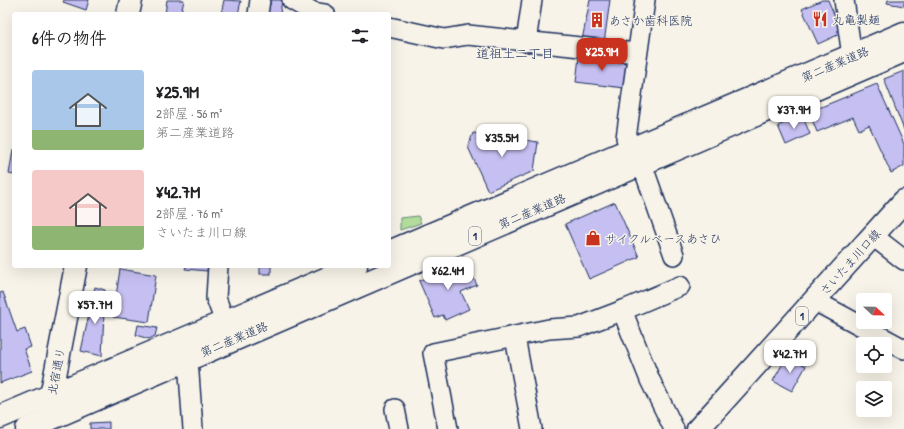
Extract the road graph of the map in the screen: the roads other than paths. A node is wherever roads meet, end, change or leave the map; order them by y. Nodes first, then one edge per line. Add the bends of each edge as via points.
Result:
1 (131, 0) edge
2 (260, 0) edge
3 (292, 0) edge
4 (532, 0) edge
5 (644, 0) edge
6 (844, 0) edge
7 (128, 12) edge
8 (258, 12) edge
9 (313, 12) edge
10 (391, 27) edge
11 (904, 34) edge
12 (526, 42) junction
13 (904, 51) edge
14 (637, 53) junction
15 (852, 56) junction
16 (637, 156) junction
17 (904, 201) edge
18 (873, 236) junction
19 (391, 251) edge
20 (674, 255) dead end
21 (904, 260) edge
22 (76, 268) edge
23 (218, 268) edge
24 (351, 268) edge
25 (390, 268) edge
26 (391, 268) edge
27 (680, 286) dead end
28 (815, 301) junction
29 (622, 310) junction
30 (225, 322) junction
31 (515, 337) junction
32 (904, 349) edge
33 (188, 360) junction
34 (52, 395) junction
35 (395, 409) dead end
36 (0, 417) edge
37 (39, 426) edge
38 (193, 429) edge
39 (399, 429) edge
40 (448, 429) edge
41 (532, 429) edge
42 (674, 429) edge
43 (698, 429) edge

1 - 7 main road
2 - 8 street
3 - 9 street
4 - 12 street
5 - 14 street
6 - 15 street
10 - 12 street via 444,39 468,35
11 - 15 main road, 第二産業道路 / 1
12 - 14 street
13 - 16 main road, 第二産業道路 / 1
14 - 16 street via 626,138
15 - 16 main road, 第二産業道路 / 1
16 - 19 main road, 第二産業道路 / 1
16 - 20 street
16 - 26 main road, 第二産業道路 / 1
17 - 18 main road, さいたま川口線 / 1
18 - 21 street
18 - 28 main road, さいたま川口線 / 1
22 - 34 main road, 北宿通り
23 - 30 street via 216,298
24 - 30 main road, 第二産業道路
25 - 33 main road, 第二産業道路 / 1
27 - 29 street
28 - 32 street
28 - 43 main road, さいたま川口線 / 1
29 - 31 street via 579,327 549,329
29 - 42 street via 650,380
30 - 34 main road, 第二産業道路
31 - 40 street via 433,353
31 - 41 street
33 - 37 main road, 第二産業道路 / 1
33 - 38 street
34 - 36 main road, 第二産業道路
34 - 37 main road, 北宿通り
35 - 39 street

